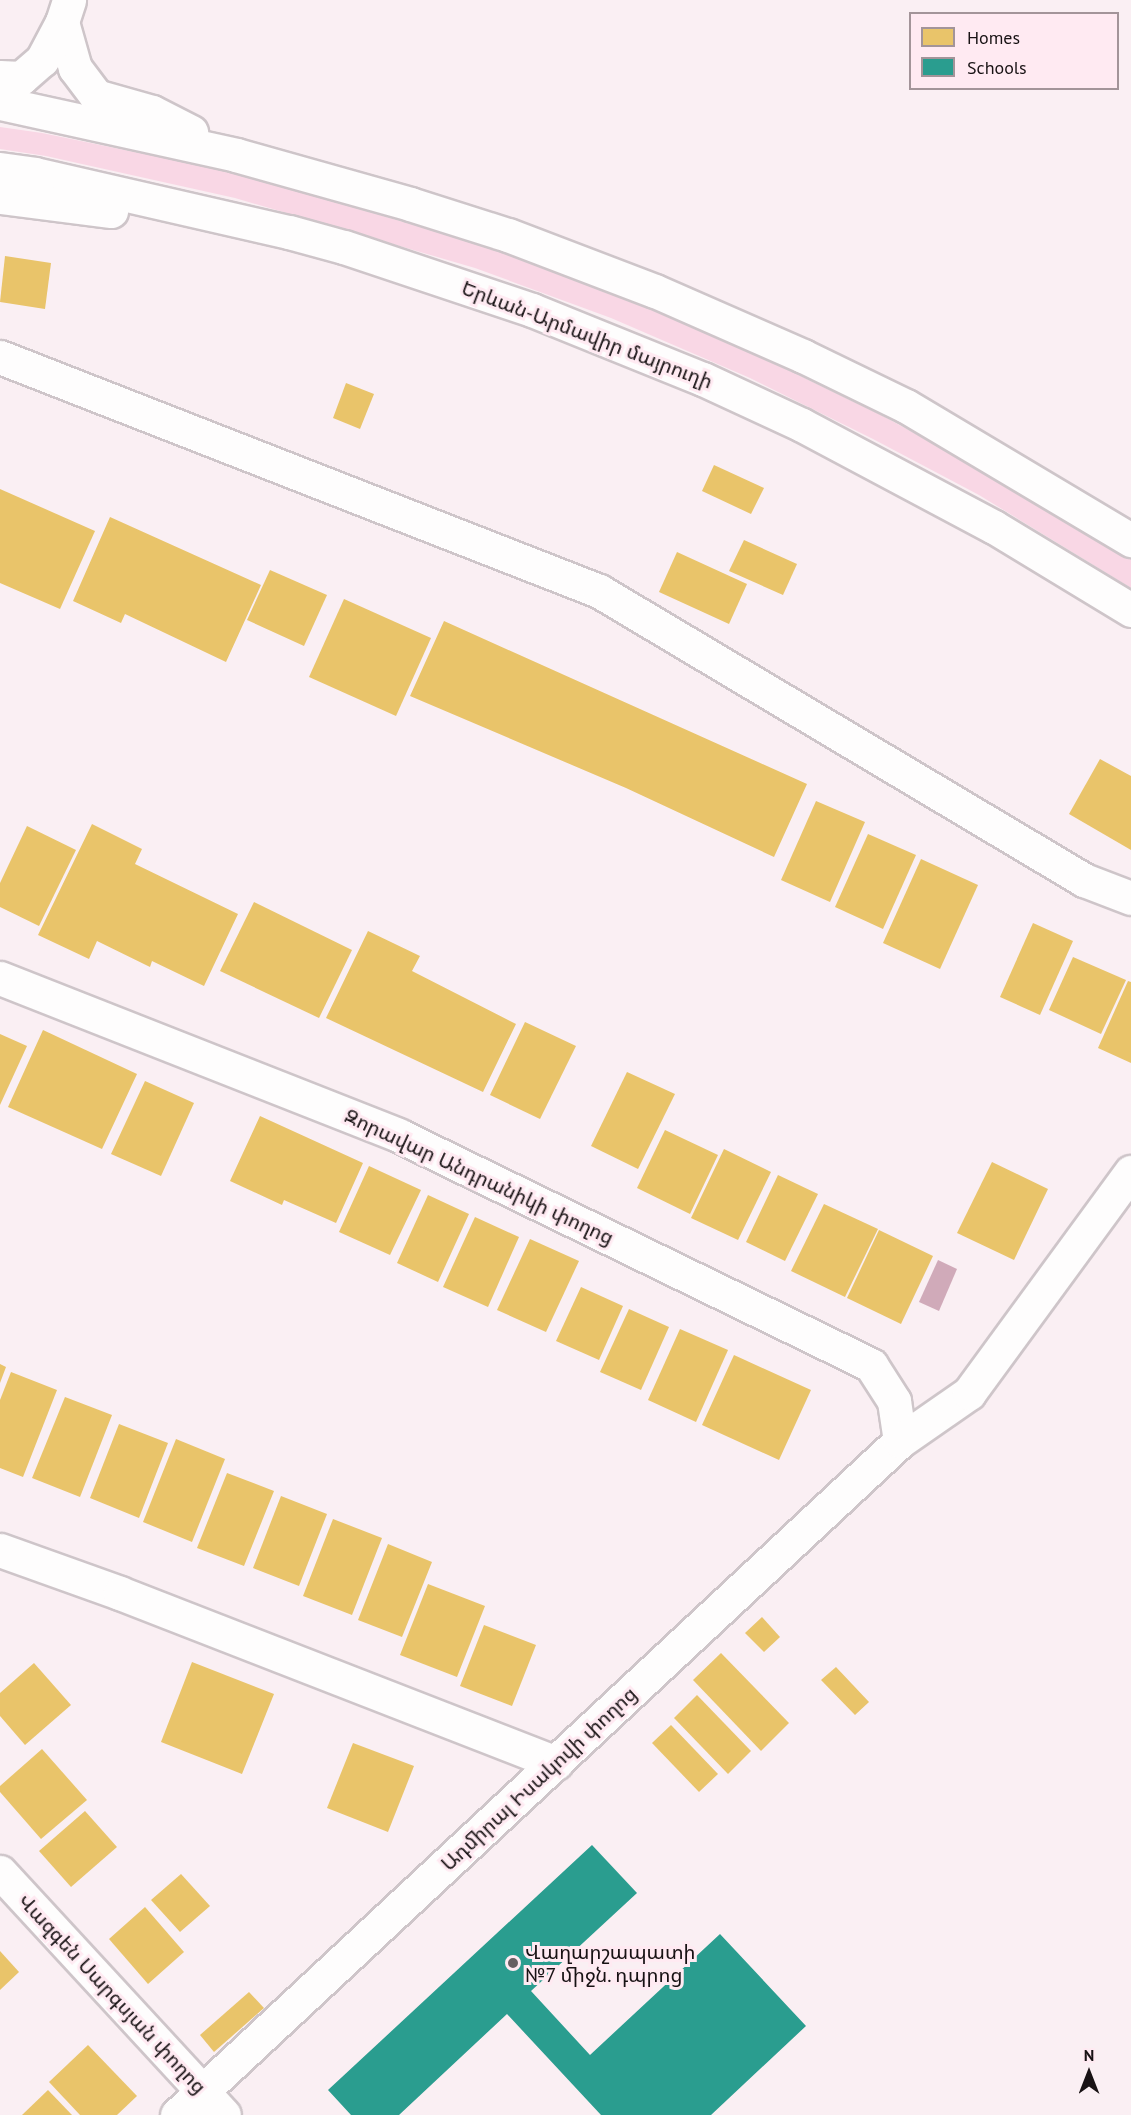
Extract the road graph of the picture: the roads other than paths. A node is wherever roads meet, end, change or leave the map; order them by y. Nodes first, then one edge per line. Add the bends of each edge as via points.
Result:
1 (66, 11) edge
2 (0, 77) edge
3 (0, 103) edge
4 (236, 155) junction
5 (0, 170) edge
6 (0, 197) edge
7 (289, 232) junction
8 (0, 357) edge
9 (1131, 540) edge
10 (1131, 610) edge
11 (1131, 898) edge
12 (0, 978) edge
13 (1131, 1172) edge
14 (900, 1441) junction
15 (0, 1550) edge
16 (556, 1763) junction
17 (0, 1872) edge
18 (202, 2091) junction
19 (177, 2115) edge
20 (224, 2115) edge

1 - 2 main road via 42,60 21,78
1 - 4 main road via 75,68 96,96 152,112
3 - 4 main road
4 - 9 main road via 508,235 655,291 906,406
5 - 7 main road, Երևան-Արմավիր մայրուղի via 35,174
6 - 7 main road
7 - 10 main road, Երևան-Արմավիր մայրուղի via 532,310 712,384 899,475
8 - 11 main road via 599,591 1084,880
12 - 14 main road, Զորավար Անդրանիկի փողոց via 398,1135 871,1365 894,1401
13 - 14 main road, Ադմիրալ Իսակովի փողոց via 969,1393
14 - 16 main road, Ադմիրալ Իսակովի փողոց
15 - 16 main road
16 - 18 main road, Ադմիրալ Իսակովի փողոց
17 - 18 main road, Վազգեն Սարգսյան փողոց
18 - 19 main road, Ադմիրալ Իսակովի փողոց
18 - 20 main road, Վազգեն Սարգսյան փողոց

